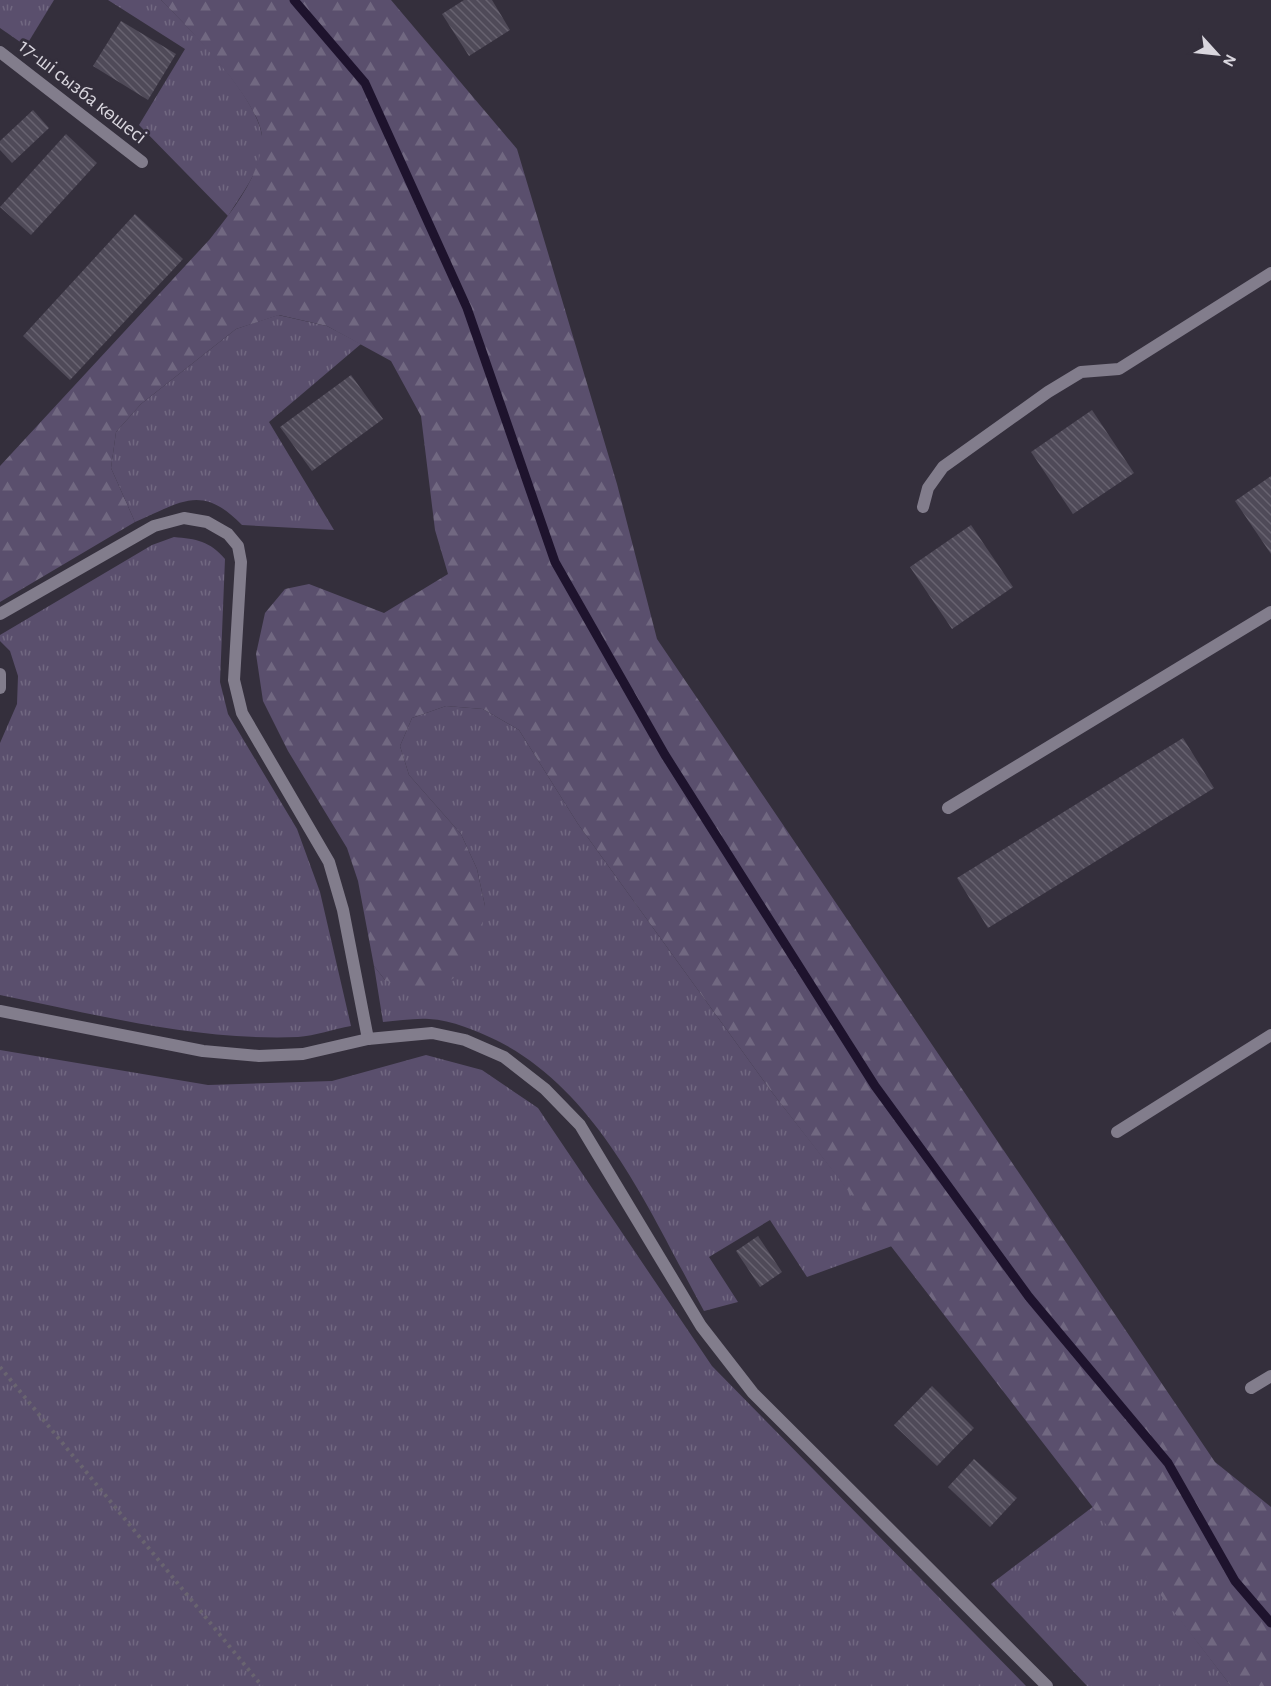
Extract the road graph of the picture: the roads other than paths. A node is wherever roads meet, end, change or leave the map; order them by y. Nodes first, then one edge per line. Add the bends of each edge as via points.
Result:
1 (0, 52) edge
2 (142, 162) dead end
3 (1271, 273) edge
4 (923, 507) dead end
5 (1271, 612) edge
6 (0, 614) edge
7 (0, 674) edge
8 (0, 688) edge
9 (948, 808) dead end
10 (0, 1011) edge
11 (1271, 1035) edge
12 (368, 1039) junction
13 (1117, 1132) dead end
14 (1271, 1376) edge
15 (1251, 1388) dead end
16 (1047, 1686) edge

1 - 2 street, 17-ші сызба көшесі
3 - 4 street via 1119,369 1081,372 1048,392 943,467 928,488
5 - 9 street
6 - 12 street via 154,526 184,518 207,522 228,534 238,546 241,562 234,680 242,713 329,862 343,910
7 - 8 street
10 - 12 street via 203,1051 259,1056 303,1054
11 - 13 street
12 - 16 street via 432,1033 465,1040 504,1057 545,1089 580,1125 700,1326 731,1367
14 - 15 street

